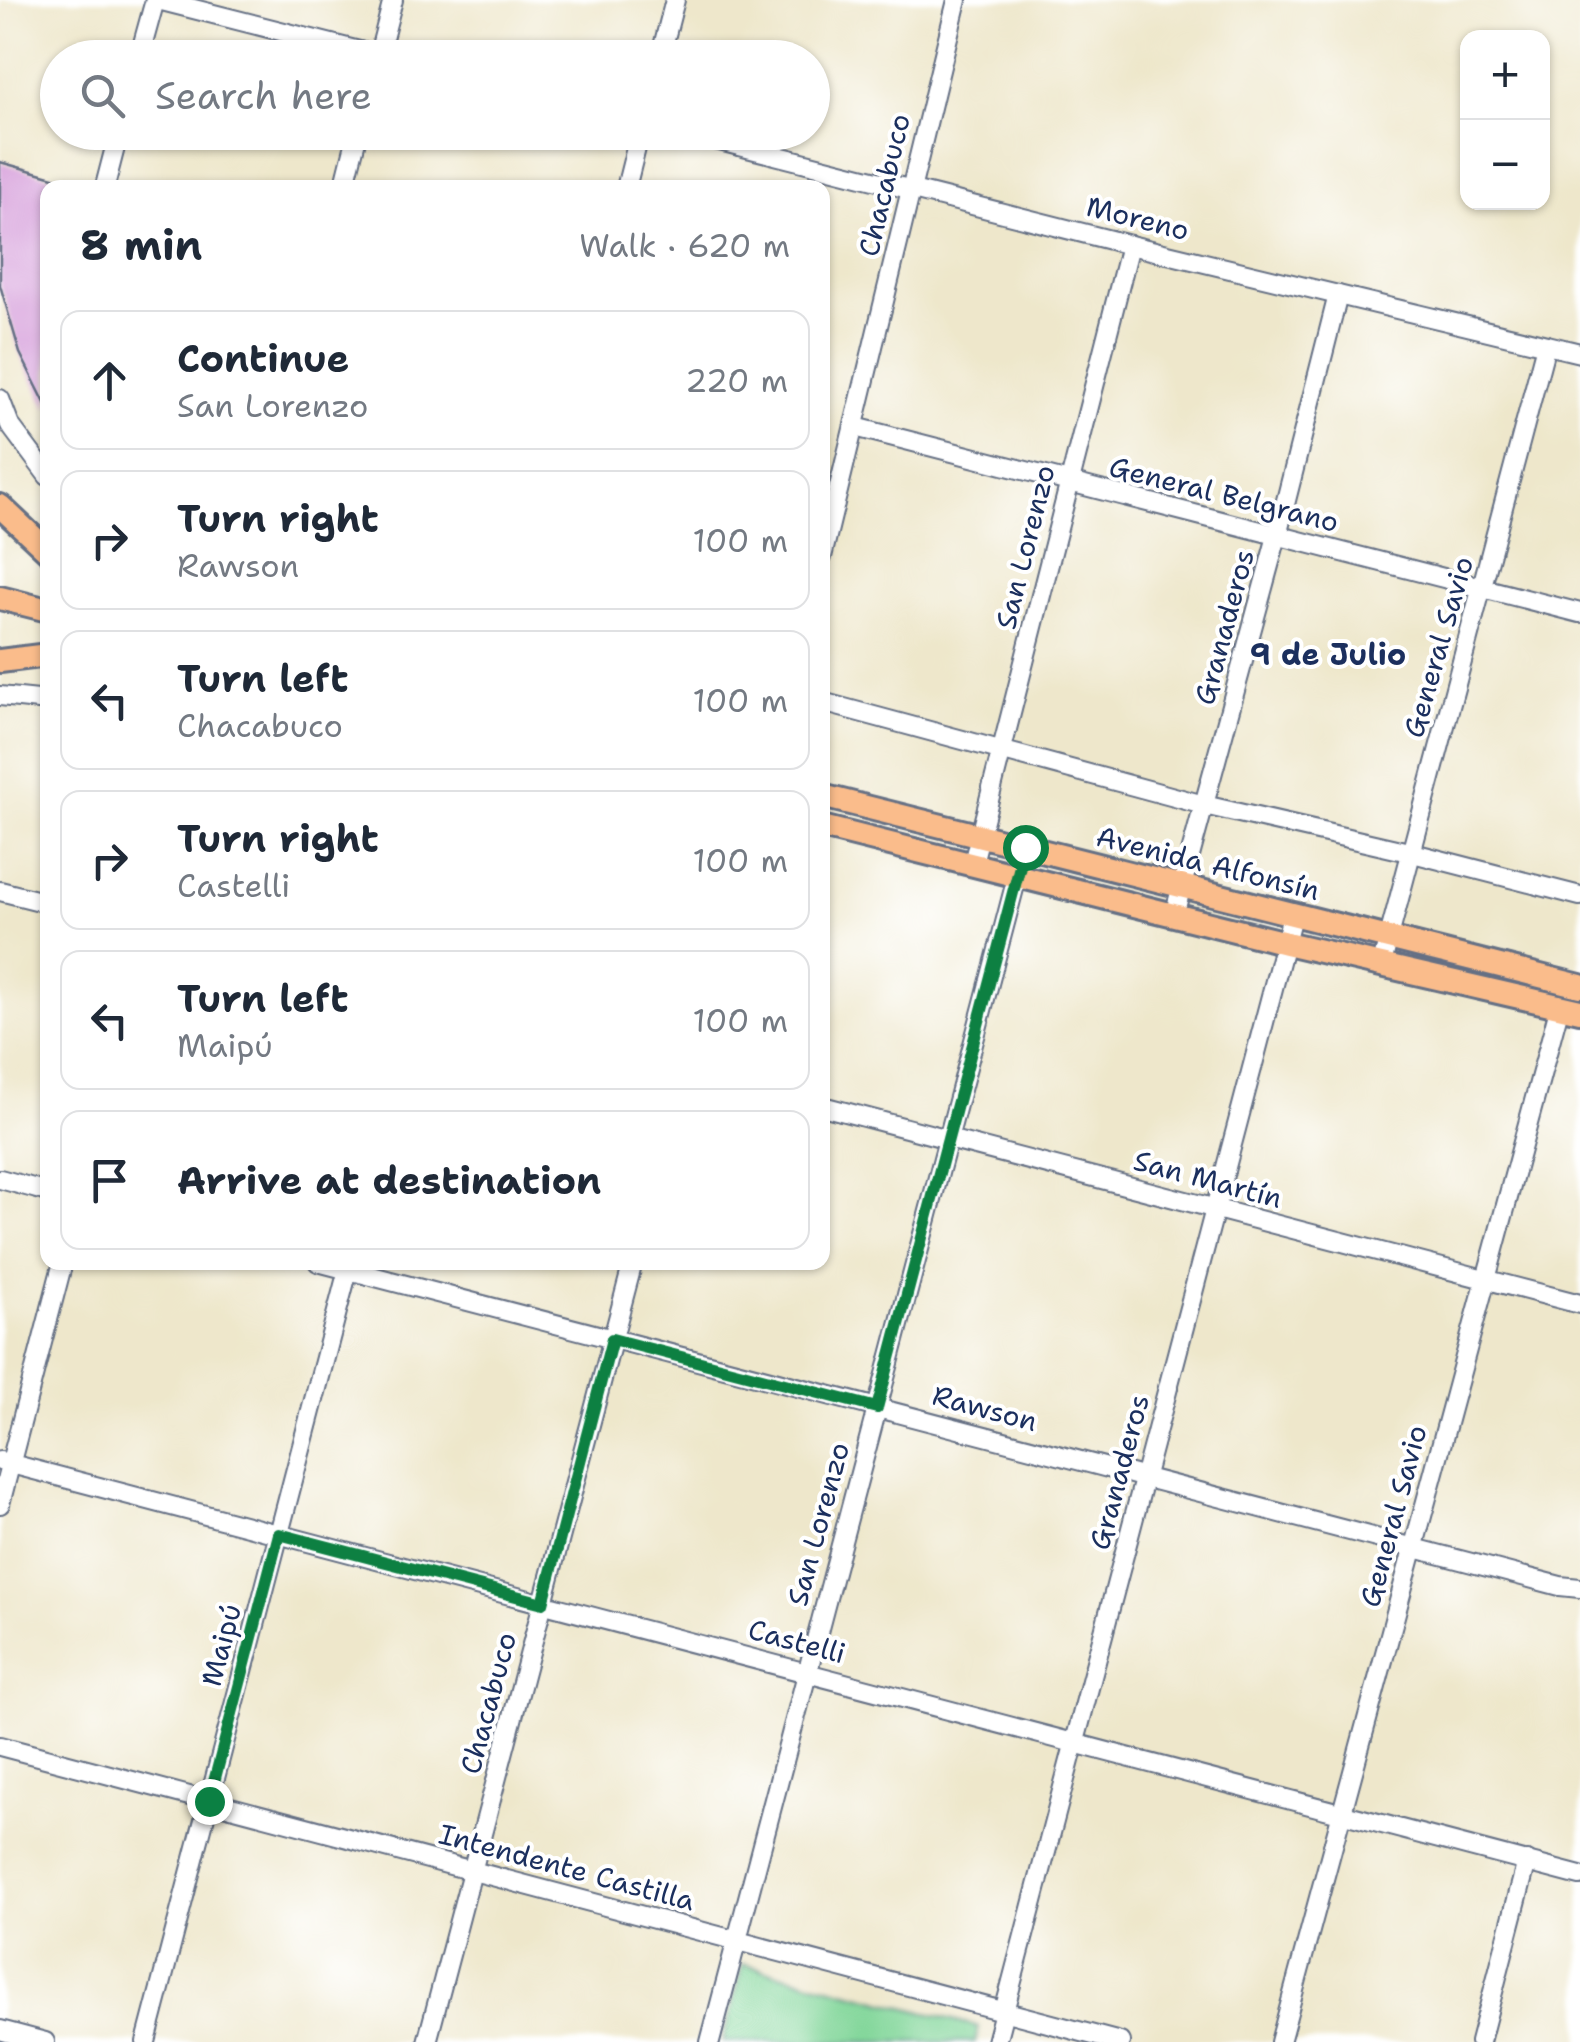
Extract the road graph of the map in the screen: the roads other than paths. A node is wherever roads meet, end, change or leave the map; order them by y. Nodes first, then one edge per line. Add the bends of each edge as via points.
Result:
1 (156, 0) edge
2 (393, 0) edge
3 (675, 0) edge
4 (957, 0) edge
5 (144, 40) edge
6 (314, 40) edge
7 (385, 40) edge
8 (665, 40) edge
9 (114, 150) edge
10 (354, 150) edge
11 (636, 150) edge
12 (755, 150) edge
13 (107, 180) edge
14 (346, 180) edge
15 (628, 180) edge
16 (912, 190) junction
17 (1130, 245) junction
18 (1338, 295) junction
19 (1546, 345) junction
20 (1580, 353) edge
21 (0, 399) edge
22 (854, 427) junction
23 (40, 466) edge
24 (1070, 482) junction
25 (0, 506) edge
26 (830, 506) edge
27 (1277, 536) junction
28 (40, 544) edge
29 (1484, 589) junction
30 (0, 598) edge
31 (40, 608) edge
32 (1580, 614) edge
33 (40, 656) edge
34 (0, 661) edge
35 (0, 696) edge
36 (40, 701) edge
37 (830, 704) edge
38 (1002, 748) junction
39 (830, 798) edge
40 (1204, 805) junction
41 (830, 829) edge
42 (980, 835) junction
43 (1025, 847) junction
44 (1410, 852) junction
45 (974, 863) junction
46 (1018, 876) junction
47 (1182, 888) junction
48 (0, 891) edge
49 (1580, 896) edge
50 (40, 901) edge
51 (1174, 915) junction
52 (1292, 916) junction
53 (1388, 938) junction
54 (1286, 943) junction
55 (1382, 963) junction
56 (1580, 986) edge
57 (1570, 1008) edge
58 (830, 1108) edge
59 (948, 1139) junction
60 (0, 1180) edge
61 (40, 1190) edge
62 (1217, 1209) junction
63 (61, 1270) edge
64 (348, 1270) edge
65 (363, 1270) edge
66 (631, 1270) edge
67 (1486, 1280) junction
68 (1580, 1304) edge
69 (612, 1339) junction
70 (877, 1408) junction
71 (5, 1463) edge
72 (1146, 1478) junction
73 (0, 1504) edge
74 (279, 1534) junction
75 (1413, 1548) junction
76 (1580, 1588) edge
77 (543, 1603) junction
78 (808, 1672) junction
79 (1076, 1742) junction
80 (0, 1746) edge
81 (209, 1801) junction
82 (1342, 1811) junction
83 (1527, 1861) junction
84 (472, 1870) junction
85 (1580, 1876) edge
86 (737, 1941) junction
87 (1004, 2012) junction
88 (0, 2030) edge
89 (45, 2042) edge
90 (146, 2042) edge
91 (427, 2042) edge
92 (710, 2042) edge
93 (996, 2042) edge
94 (1120, 2042) edge
95 (1280, 2042) edge
96 (1480, 2042) edge

1 - 5 street
1 - 6 street
2 - 7 street
3 - 8 street
4 - 16 street, Chacabuco
9 - 13 street
10 - 14 street
11 - 15 street
12 - 16 street, Moreno
16 - 17 street, Moreno
16 - 22 street, Chacabuco
17 - 18 street, Moreno
17 - 24 street, San Lorenzo
18 - 19 street, Moreno
18 - 27 street, Granaderos
19 - 20 street, Moreno
19 - 29 street, General Savio
21 - 23 street
22 - 24 street, General Belgrano
22 - 26 street, Chacabuco
24 - 27 street, General Belgrano
24 - 38 street, San Lorenzo
25 - 28 main road
27 - 29 street, General Belgrano
27 - 40 street, Granaderos
29 - 32 street, General Belgrano
29 - 44 street, General Savio
30 - 31 main road
33 - 34 main road
35 - 36 street
37 - 38 street
38 - 40 street
38 - 42 street, San Lorenzo
39 - 42 main road, Avenida Alfonsín
40 - 44 street
40 - 47 street, Granaderos
41 - 45 main road, Avenida Alfonsín
42 - 43 main road, Avenida Alfonsín
42 - 45 street, San Lorenzo
43 - 46 street, San Lorenzo
43 - 47 main road, Avenida Alfonsín
44 - 49 street
44 - 53 street, General Savio
45 - 46 main road, Avenida Alfonsín
46 - 51 main road, Avenida Alfonsín
46 - 59 street, San Lorenzo
47 - 51 street, Granaderos
47 - 52 main road, Avenida Alfonsín
48 - 50 street
51 - 54 main road, Avenida Alfonsín
52 - 53 main road, Avenida Alfonsín
52 - 54 street, Granaderos
53 - 55 street, General Savio
53 - 56 main road, Avenida Alfonsín
54 - 55 main road, Avenida Alfonsín
54 - 62 street, Granaderos
55 - 57 main road, Avenida Alfonsín
57 - 67 street, General Savio
58 - 59 street, San Martín
59 - 62 street, San Martín
59 - 70 street, San Lorenzo
60 - 61 street
62 - 67 street, San Martín
62 - 72 street, Granaderos
63 - 71 street
64 - 74 street, Maipú
65 - 69 street, Rawson
66 - 69 street, Chacabuco
67 - 68 street, San Martín
67 - 75 street, General Savio
69 - 70 street, Rawson
69 - 77 street, Chacabuco
70 - 72 street, Rawson
70 - 78 street, San Lorenzo
71 - 73 street
71 - 74 street, Castelli
72 - 75 street, Rawson
72 - 79 street, Granaderos
74 - 77 street, Castelli
74 - 81 street, Maipú
75 - 76 street, Rawson
75 - 82 street, General Savio
77 - 78 street, Castelli
77 - 84 street, Chacabuco
78 - 79 street, Castelli
78 - 86 street, San Lorenzo
79 - 82 street, Castelli
79 - 87 street, Granaderos
80 - 81 street, Intendente Castilla
81 - 84 street, Intendente Castilla
81 - 90 street, Maipú
82 - 83 street, Castelli
82 - 95 street, General Savio
83 - 85 street, Castelli
83 - 96 street
84 - 86 street, Intendente Castilla
84 - 91 street, Chacabuco
86 - 87 street, Intendente Castilla
86 - 92 street, San Lorenzo
87 - 93 street, Granaderos
87 - 94 street, Intendente Castilla
88 - 89 street

